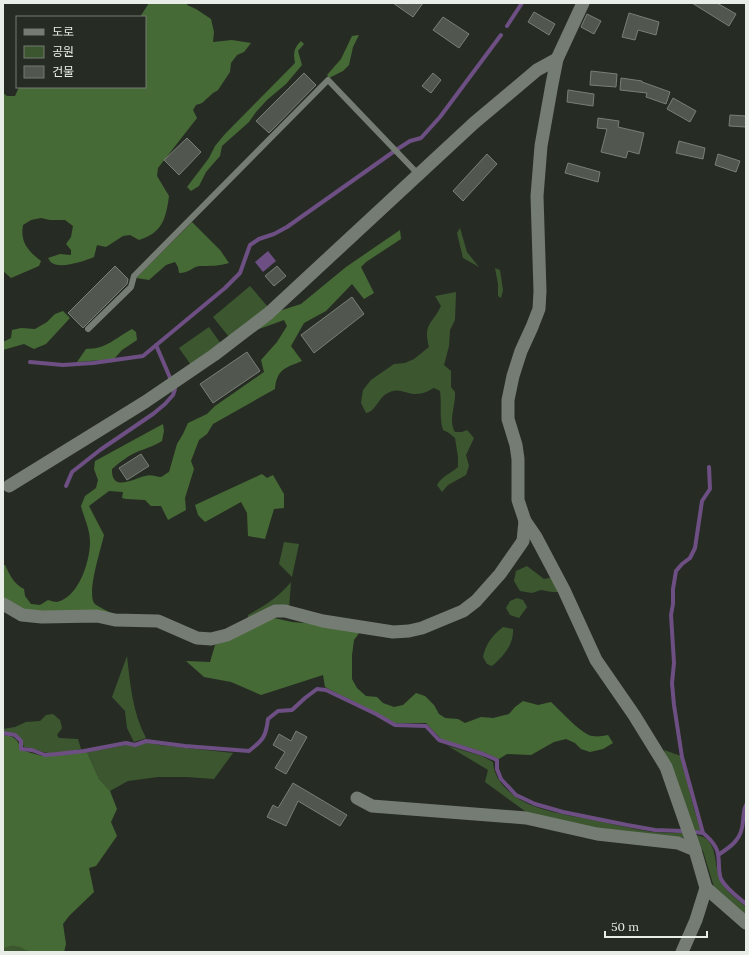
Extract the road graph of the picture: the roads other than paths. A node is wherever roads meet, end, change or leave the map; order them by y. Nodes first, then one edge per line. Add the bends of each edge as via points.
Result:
1 (583, 3) edge
2 (557, 59) junction
3 (418, 174) junction
4 (88, 329) dead end
5 (9, 486) dead end
6 (525, 521) junction
7 (3, 604) edge
8 (357, 798) dead end
9 (696, 850) junction
10 (706, 888) junction
11 (746, 923) edge
12 (682, 952) edge

1 - 2 street
2 - 3 street via 537,70
2 - 6 street via 541,146 537,196 540,291 538,309 521,351 508,400 508,418 518,459 518,500
3 - 4 lane via 328,80 134,276 131,287
3 - 5 street via 269,312 214,355 145,402
6 - 7 street via 523,540 500,574 476,600 463,611 409,631 393,632 280,611 227,635 197,638 158,621 115,620 97,616 22,615
6 - 9 street via 564,590 596,660 666,767
8 - 9 street via 372,806 526,818 597,834 678,843
9 - 10 street
10 - 11 street
10 - 12 street

